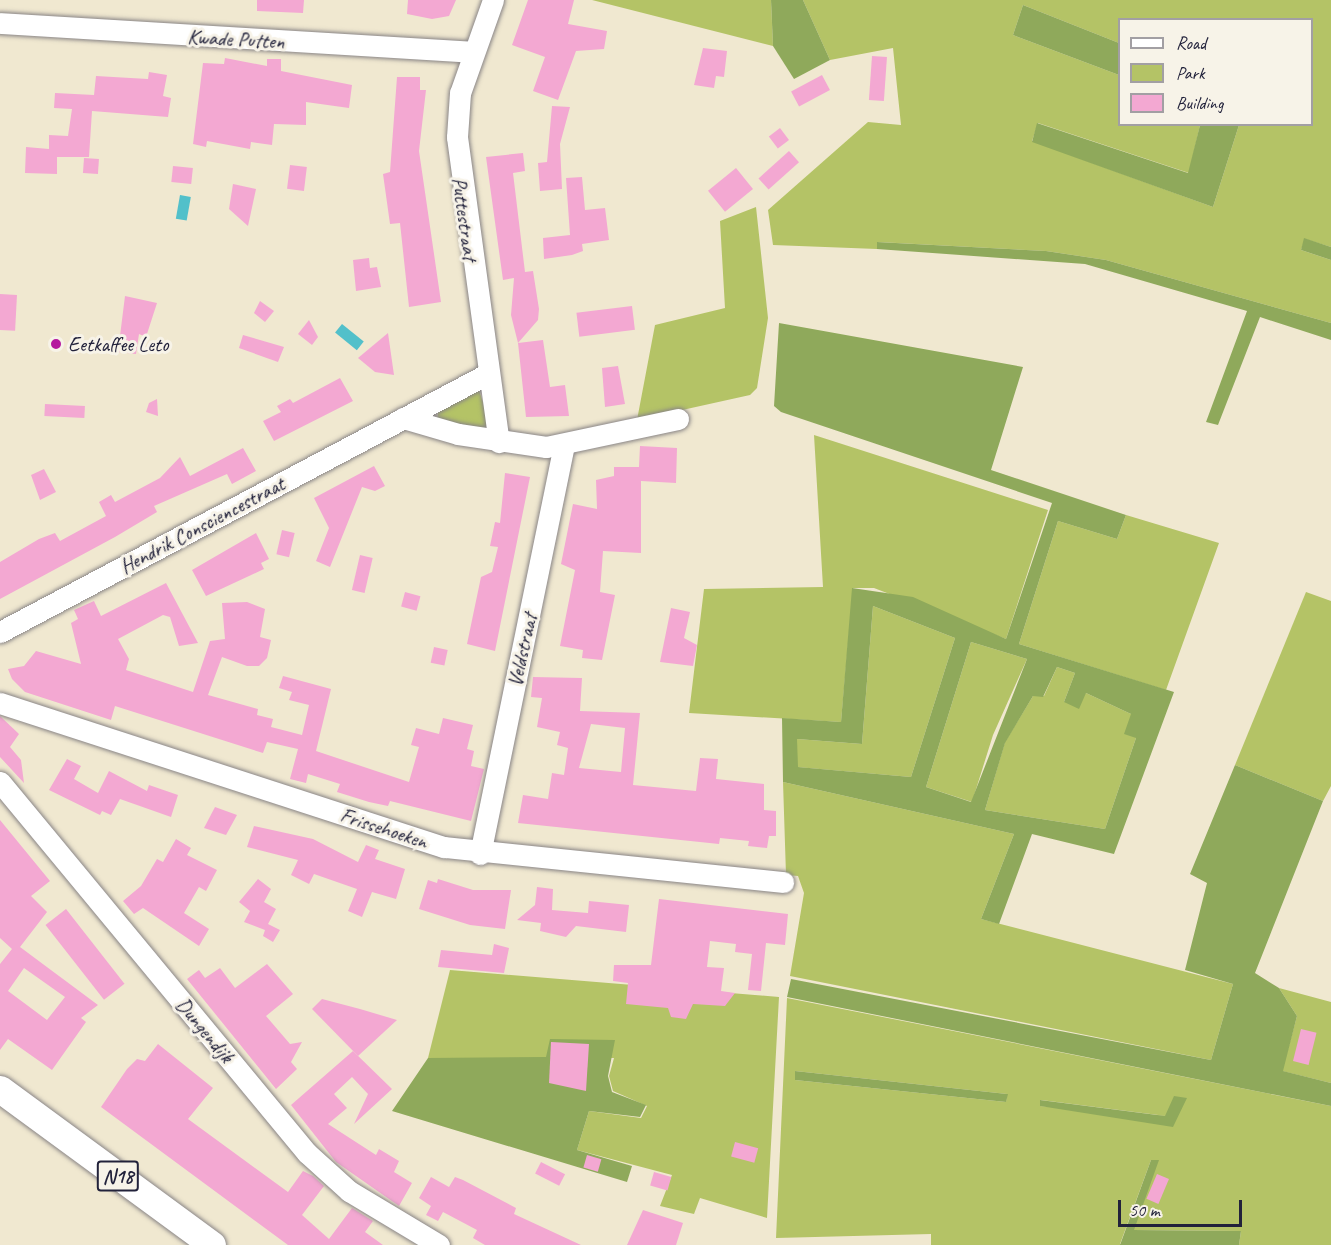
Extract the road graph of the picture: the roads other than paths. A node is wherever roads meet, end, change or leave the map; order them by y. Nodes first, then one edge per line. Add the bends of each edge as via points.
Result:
1 (493, 0) edge
2 (0, 23) edge
3 (473, 52) junction
4 (487, 374) junction
5 (403, 418) junction
6 (678, 419) dead end
7 (499, 442) junction
8 (564, 446) junction
9 (0, 632) edge
10 (0, 703) edge
11 (0, 782) edge
12 (480, 854) junction
13 (783, 882) dead end
14 (0, 1089) edge
15 (212, 1245) edge
16 (439, 1245) edge

1 - 3 street, Puttestraat
2 - 3 street, Kwade Putten
3 - 4 street, Puttestraat via 460,93 458,172
4 - 5 street, Hendrik Consciencestraat
4 - 7 street, Puttestraat
5 - 7 street
5 - 9 street, Hendrik Consciencestraat
6 - 8 street
7 - 8 street
8 - 12 street, Veldstraat
10 - 12 street, Frissehoeken via 414,838
11 - 16 street, Dungendijk via 307,1152 349,1191
12 - 13 street, Frissehoeken
14 - 15 main road, N18

